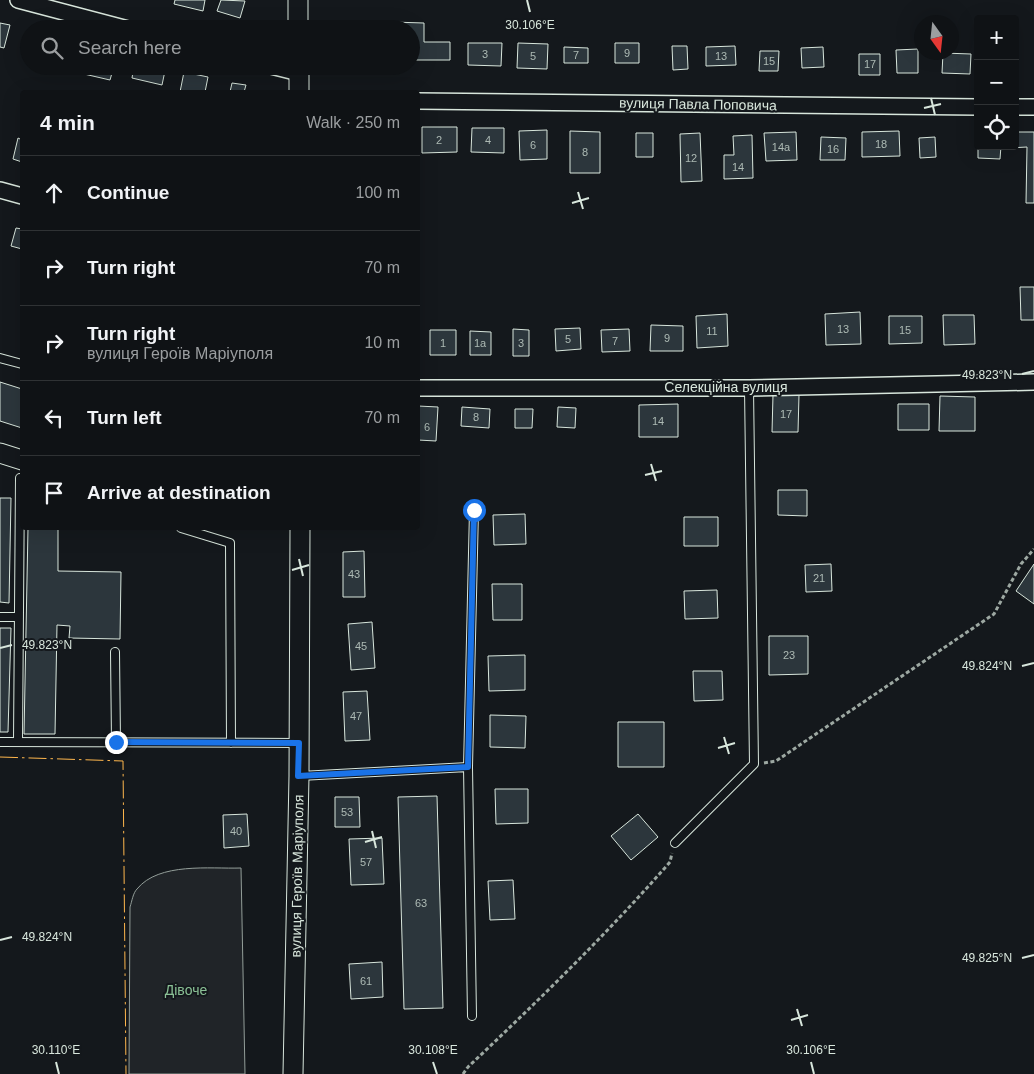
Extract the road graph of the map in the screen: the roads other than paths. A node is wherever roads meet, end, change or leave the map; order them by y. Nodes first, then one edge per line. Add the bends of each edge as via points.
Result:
1 (18, 0) edge
2 (298, 0) edge
3 (94, 20) edge
4 (298, 20) edge
5 (299, 75) edge
6 (299, 90) edge
7 (420, 100) edge
8 (974, 107) edge
9 (1019, 107) edge
10 (1034, 107) edge
11 (0, 190) edge
12 (20, 195) edge
13 (0, 358) edge
14 (20, 363) edge
15 (1034, 382) edge
16 (420, 388) edge
17 (749, 388) junction
18 (0, 453) edge
19 (20, 459) edge
20 (20, 478) edge
21 (474, 510) dead end
22 (188, 530) edge
23 (296, 530) edge
24 (0, 617) edge
25 (19, 617) junction
26 (115, 652) dead end
27 (0, 742) edge
28 (18, 742) junction
29 (116, 742) junction
30 (231, 743) junction
31 (299, 743) junction
32 (468, 767) junction
33 (298, 776) junction
34 (675, 843) road end
35 (472, 1016) dead end
36 (293, 1074) edge

1 - 3 street
2 - 4 street
5 - 6 street
7 - 8 street, вулиця Павла Поповича
9 - 10 street
11 - 12 street
13 - 14 lane
15 - 17 street, Селекційна вулиця
16 - 17 street, Селекційна вулиця
17 - 34 lane via 754,764
18 - 19 street
20 - 25 lane
21 - 32 lane
22 - 30 lane via 230,543
23 - 31 street, вулиця Героїв Маріуполя
24 - 25 lane
25 - 28 lane
26 - 29 lane
27 - 28 lane
28 - 29 lane
29 - 30 lane
30 - 31 lane
31 - 33 street, вулиця Героїв Маріуполя
32 - 33 lane
32 - 35 lane
33 - 36 street, вулиця Героїв Маріуполя

